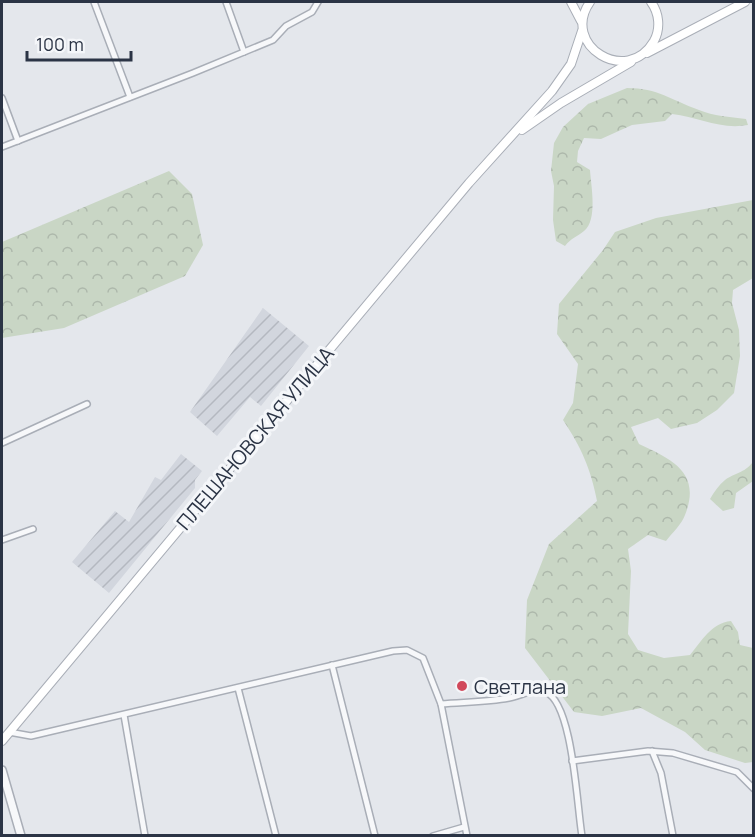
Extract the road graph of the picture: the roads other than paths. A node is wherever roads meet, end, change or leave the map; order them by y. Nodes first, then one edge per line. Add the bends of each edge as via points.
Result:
1 (94, 2) edge
2 (226, 2) edge
3 (318, 2) edge
4 (570, 2) edge
5 (590, 2) edge
6 (651, 2) edge
7 (744, 2) edge
8 (581, 21) junction
9 (582, 31) junction
10 (244, 52) junction
11 (639, 57) junction
12 (130, 97) junction
13 (2, 98) edge
14 (511, 138) junction
15 (18, 141) junction
16 (2, 147) edge
17 (87, 404) dead end
18 (2, 443) edge
19 (33, 529) dead end
20 (2, 540) edge
21 (332, 665) junction
22 (238, 688) junction
23 (441, 704) junction
24 (124, 715) junction
25 (9, 732) junction
26 (2, 741) edge
27 (652, 751) junction
28 (572, 761) junction
29 (2, 770) edge
30 (753, 789) edge
31 (464, 827) junction
32 (21, 836) edge
33 (145, 836) edge
34 (276, 836) edge
35 (375, 836) edge
36 (433, 836) edge
37 (466, 836) edge
38 (582, 836) edge
39 (673, 836) edge

1 - 12 street
2 - 10 street
3 - 10 street via 312,12 286,26 273,40
4 - 8 main road
5 - 8 main road
6 - 11 main road via 658,18 656,37
7 - 11 main road
8 - 9 main road
9 - 11 main road via 602,56 622,61
9 - 14 main road via 567,69
10 - 12 street
11 - 14 main road
12 - 15 street
13 - 15 street
14 - 25 main road, ПЛЕШАНОВСКАЯ УЛИЦА via 461,192
15 - 16 street
17 - 18 street
19 - 20 street
21 - 22 street
21 - 23 street via 400,650 415,652 423,658
21 - 35 street
22 - 24 street
22 - 34 street
23 - 28 street via 546,692 555,700 569,736
23 - 31 street
24 - 25 street via 31,736
24 - 33 street
25 - 26 main road, ПЛЕШАНОВСКАЯ УЛИЦА
27 - 28 street
27 - 30 street via 673,753 737,772
27 - 39 street via 661,773
28 - 38 street
29 - 32 street
31 - 36 street
31 - 37 street

